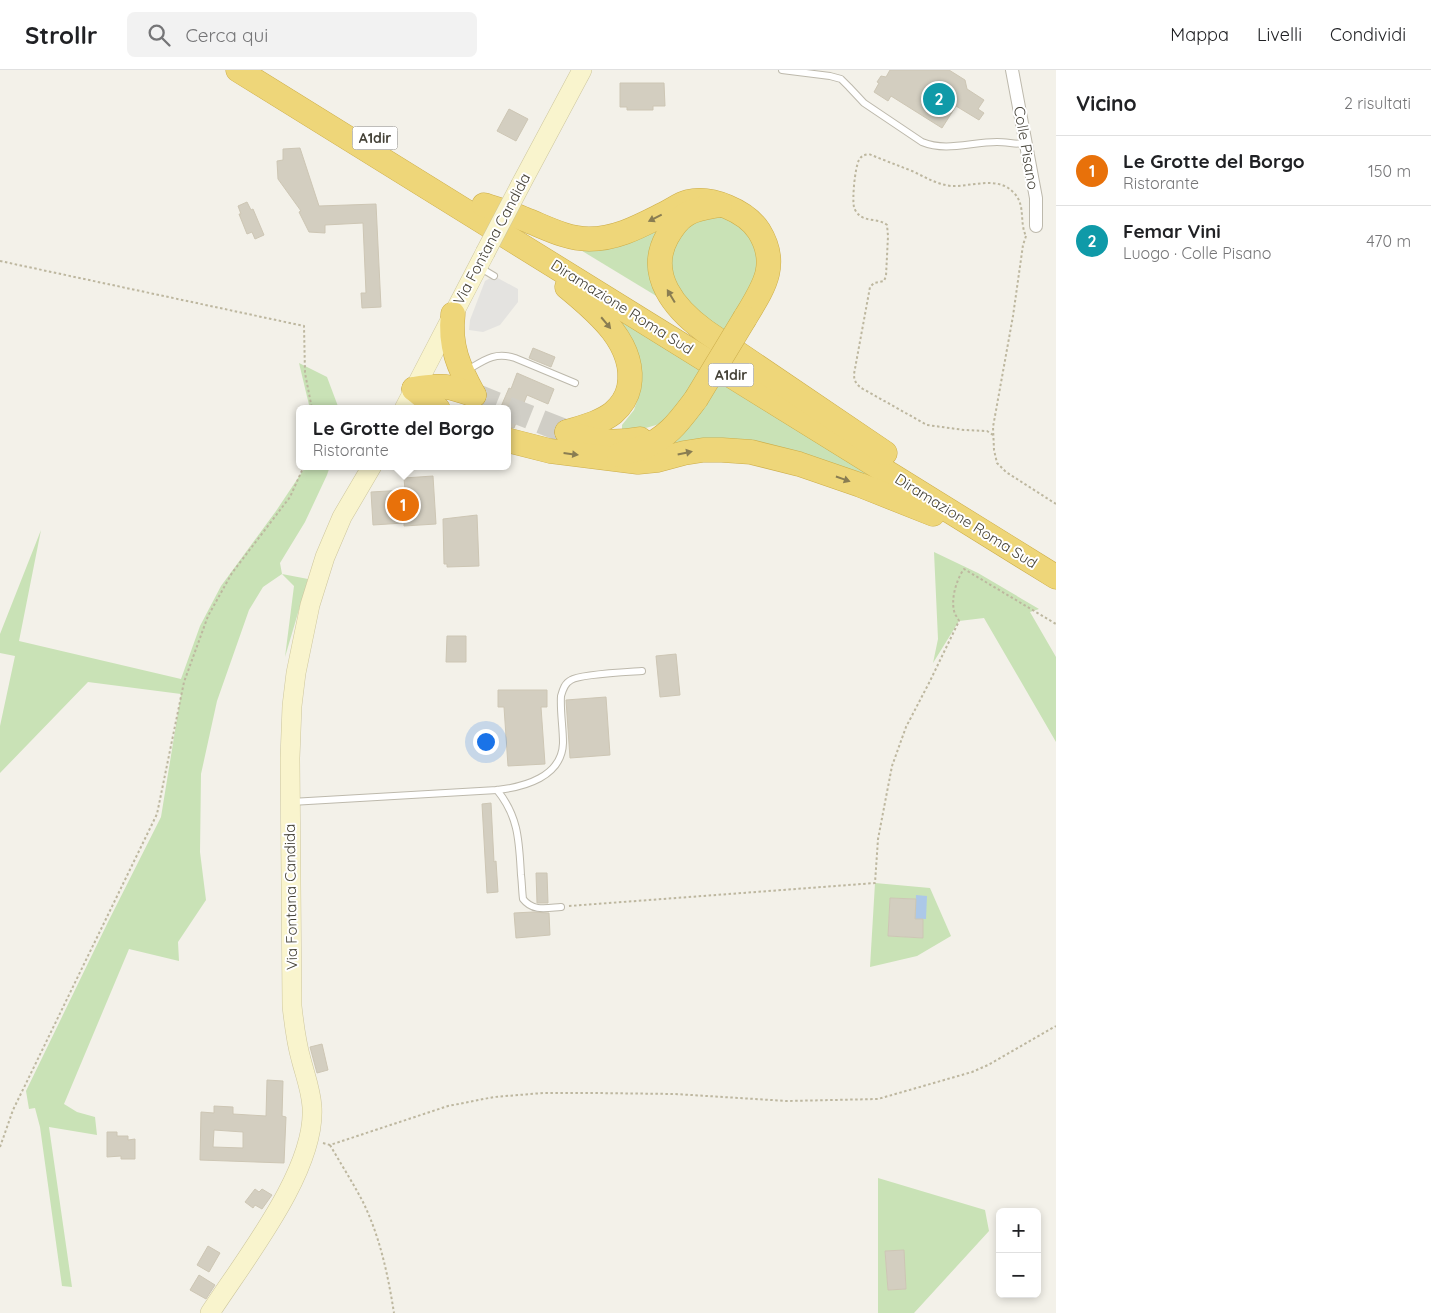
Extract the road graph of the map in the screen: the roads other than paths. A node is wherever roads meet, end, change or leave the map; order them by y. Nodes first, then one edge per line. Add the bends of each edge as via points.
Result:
1 (238, 70) edge
2 (266, 70) edge
3 (582, 70) edge
4 (782, 70) edge
5 (1012, 70) edge
6 (1025, 144) junction
7 (406, 174) junction
8 (484, 205) junction
9 (720, 205) junction
10 (1036, 226) dead end
11 (453, 314) junction
12 (462, 373) junction
13 (575, 383) dead end
14 (409, 399) edge
15 (426, 405) edge
16 (668, 433) junction
17 (511, 441) edge
18 (885, 452) junction
19 (608, 459) junction
20 (370, 470) edge
21 (1056, 560) edge
22 (1056, 578) edge
23 (642, 671) dead end
24 (497, 790) junction
25 (290, 802) junction
26 (561, 907) road end
27 (210, 1313) edge

1 - 7 highway, Diramazione Roma Sud / A1dir
2 - 8 highway, Diramazione Roma Sud / A1dir
3 - 11 main road, Via Fontana Candida, bridge via 521,184 486,265
4 - 6 lane via 841,79 864,103 932,146 997,142
5 - 6 street, Colle Pisano
6 - 10 street, Colle Pisano via 1036,198
7 -> 16 highway via 556,279 598,314 616,336 624,350 630,374 625,397 619,408 608,416 567,432 613,443
7 - 22 highway, Diramazione Roma Sud / A1dir
9 -> 8 highway via 689,202 618,235 591,239 558,233
8 - 18 highway, Diramazione Roma Sud / A1dir
9 - 16 highway, bridge via 752,221 762,236 769,267 766,280 745,318 696,399
18 -> 9 highway via 699,327 669,294 660,266 667,236 686,214
11 - 12 highway via 452,343
11 - 14 main road, Via Fontana Candida
12 - 13 lane via 490,358 505,356
12 - 14 highway via 474,395 430,386
14 - 15 highway
16 - 19 highway via 643,447
17 -> 19 highway via 550,451
18 - 21 highway, Diramazione Roma Sud / A1dir
19 -> 22 highway via 644,462 722,450 787,460 917,507
20 - 25 main road, Via Fontana Candida via 330,543 310,605 292,706
23 - 24 lane via 579,676 569,680 561,696 563,744 558,762 530,783
24 - 25 lane
24 - 26 lane via 515,823 523,899 536,908
25 - 27 main road, Via Fontana Candida via 292,1006 296,1039 311,1097 309,1140 297,1172 276,1211

